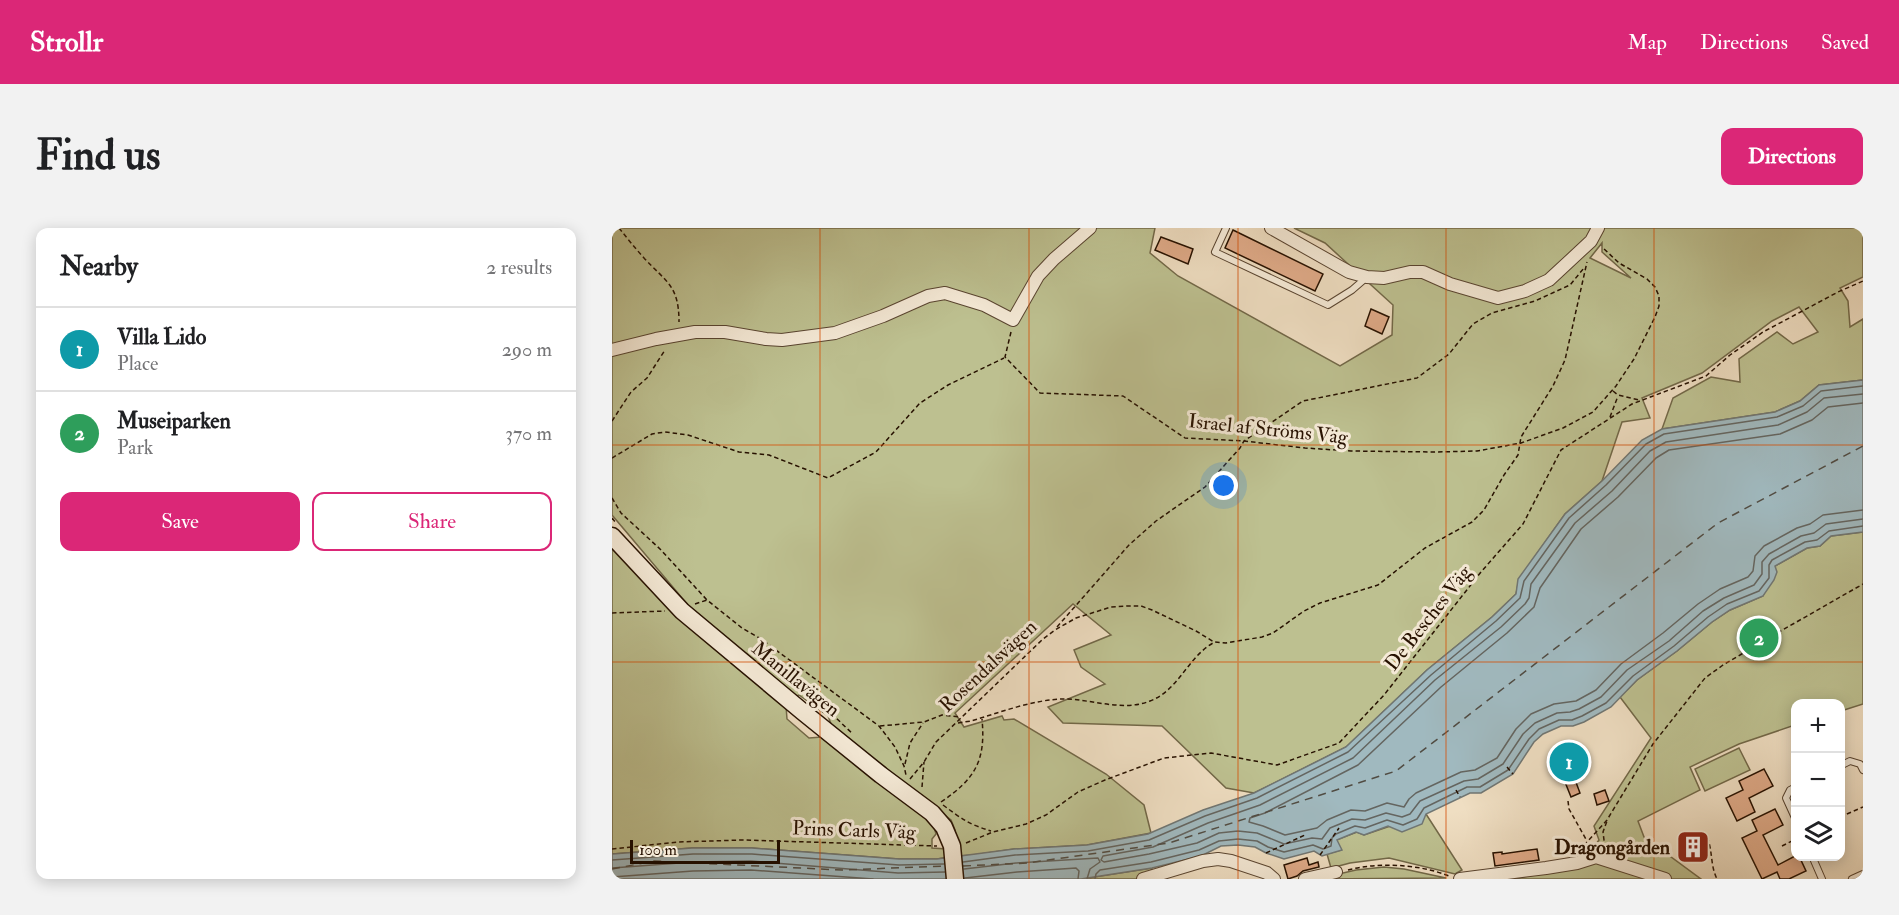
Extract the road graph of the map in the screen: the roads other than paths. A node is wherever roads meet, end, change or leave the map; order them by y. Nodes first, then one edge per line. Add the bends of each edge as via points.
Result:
1 (1090, 228) edge
2 (1226, 228) edge
3 (1271, 228) edge
4 (1595, 233) edge
5 (1367, 277) junction
6 (612, 350) edge
7 (616, 532) edge
8 (1845, 764) edge
9 (1863, 770) edge
10 (1791, 790) edge
11 (1791, 809) edge
12 (1814, 861) edge
13 (1336, 872) road end
14 (1863, 874) edge
15 (955, 879) edge
16 (1143, 879) edge
17 (1274, 879) edge
18 (1305, 879) edge
19 (1458, 879) edge
20 (1665, 879) edge
21 (1822, 879) edge
22 (1852, 879) edge

1 - 6 street via 1038,276 1013,320 984,305 945,293 835,333 782,340 710,331
2 - 5 lane via 1215,252 1328,305
3 - 5 street via 1349,272
4 - 5 street via 1549,280 1504,297 1450,284 1423,272
7 - 15 street, Manillavägen via 682,611 881,776 931,804 953,848
8 - 9 lane via 1860,764
10 - 11 lane via 1786,798
12 - 21 lane
13 - 18 street
14 - 22 lane
16 - 17 street via 1218,860 1267,873
19 - 20 street via 1596,857

